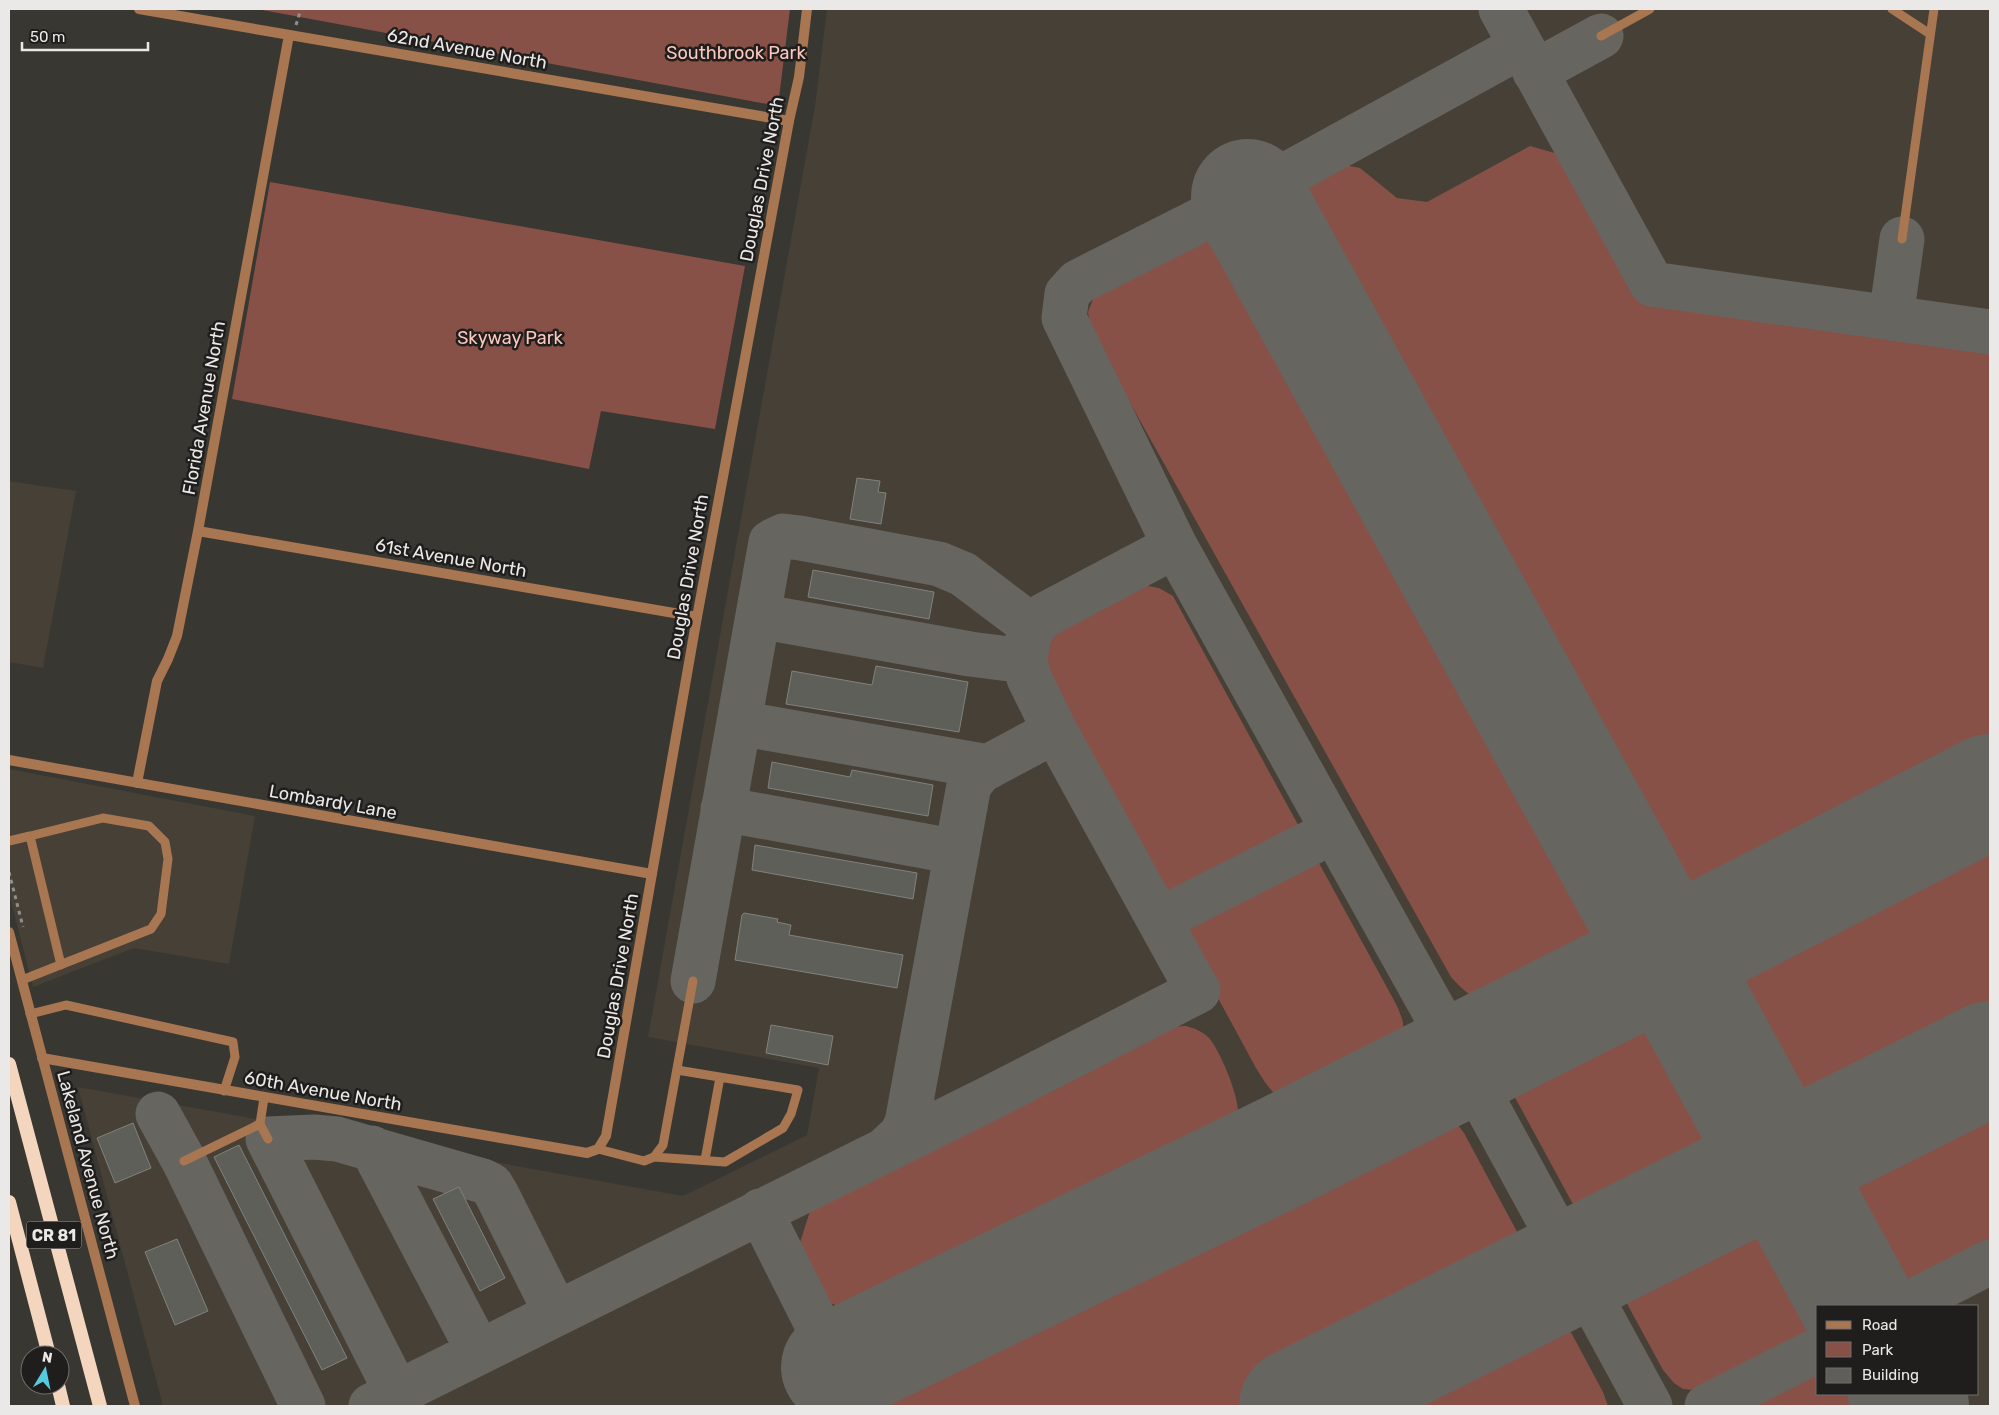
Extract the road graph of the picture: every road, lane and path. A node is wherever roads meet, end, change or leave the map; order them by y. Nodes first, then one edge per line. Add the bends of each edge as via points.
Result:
1 (139, 9) edge
2 (807, 9) edge
3 (1650, 9) edge
4 (1892, 9) edge
5 (1934, 9) edge
6 (289, 34) junction
7 (1930, 34) junction
8 (1601, 36) dead end
9 (789, 121) junction
10 (1902, 239) dead end
11 (198, 531) junction
12 (697, 617) junction
13 (9, 760) edge
14 (137, 783) junction
15 (30, 836) junction
16 (9, 841) edge
17 (652, 874) junction
18 (9, 932) edge
19 (61, 964) junction
20 (22, 980) junction
21 (693, 981) dead end
22 (30, 1014) junction
23 (42, 1058) junction
24 (9, 1064) edge
25 (677, 1070) junction
26 (720, 1077) junction
27 (224, 1091) junction
28 (264, 1098) junction
29 (260, 1124) junction
30 (268, 1139) dead end
31 (598, 1149) junction
32 (654, 1157) junction
33 (705, 1160) junction
34 (184, 1161) dead end
35 (9, 1202) edge
36 (46, 1345) edge
37 (100, 1406) edge
38 (135, 1406) edge

1 - 6 street, 62nd Avenue North
2 - 9 street, Douglas Drive North via 799,77
3 - 8 lane
4 - 7 lane
5 - 7 lane
6 - 9 street, 62nd Avenue North
6 - 11 street, Florida Avenue North
7 - 10 lane
9 - 12 street, Douglas Drive North
11 - 12 street, 61st Avenue North
11 - 14 street, Florida Avenue North via 177,636 156,681
12 - 17 street, Douglas Drive North
13 - 14 street, Lombardy Lane
14 - 17 street, Lombardy Lane
15 - 16 lane
15 - 19 lane
15 - 19 lane via 103,818 149,826 164,842 168,859 161,914 151,929
17 - 31 street, Douglas Drive North via 606,1136
18 - 20 street, Lakeland Avenue North
19 - 20 lane
20 - 22 street, Lakeland Avenue North
21 - 25 lane
22 - 23 street, Lakeland Avenue North
22 - 27 lane via 66,1005 233,1042 235,1057
23 - 27 street, 60th Avenue North
23 - 38 street, Lakeland Avenue North
24 - 37 highway, CR 81
25 - 26 lane
25 - 32 lane via 663,1145
26 - 33 lane
26 - 33 lane via 798,1090 783,1128 725,1162
27 - 28 street, 60th Avenue North
28 - 29 lane
28 - 31 street, 60th Avenue North via 587,1154
29 - 30 lane
29 - 34 lane
31 - 32 lane via 644,1161
32 - 33 lane
35 - 36 highway, CR 81

